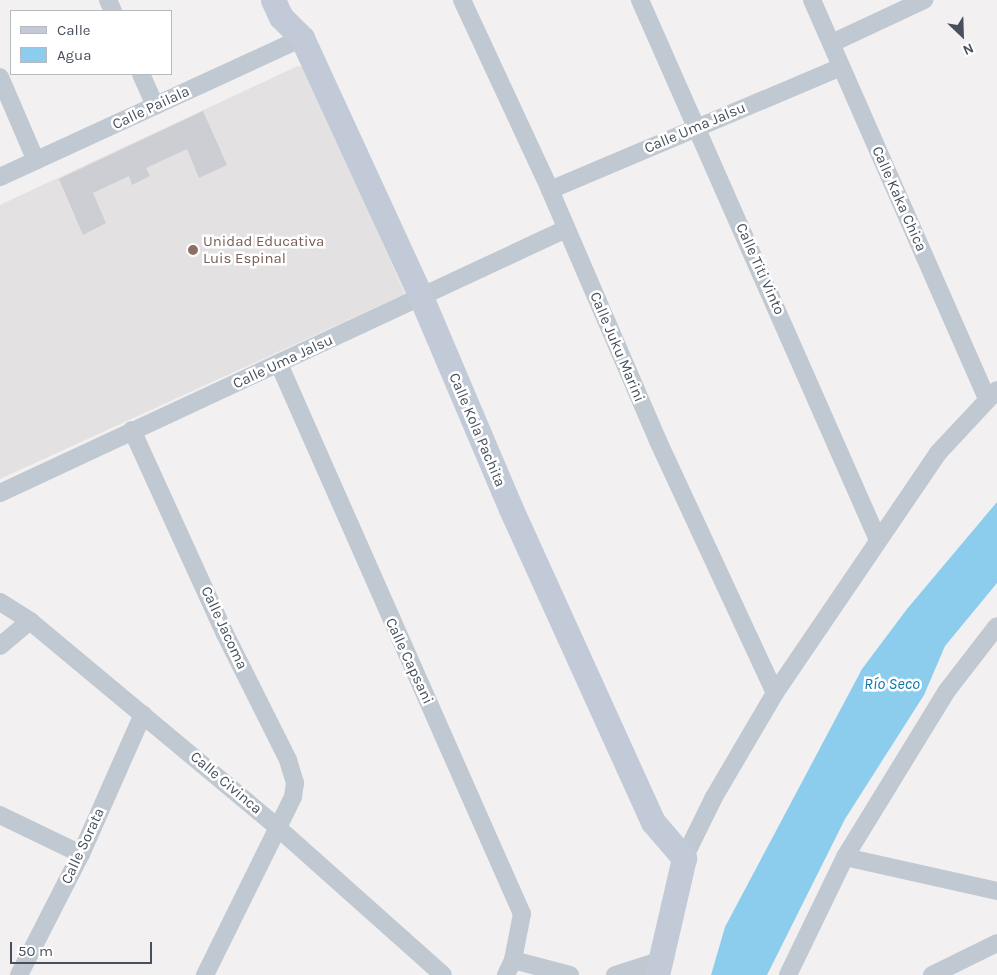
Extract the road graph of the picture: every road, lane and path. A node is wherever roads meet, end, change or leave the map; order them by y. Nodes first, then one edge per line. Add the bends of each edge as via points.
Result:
1 (273, 0) edge
2 (462, 0) edge
3 (640, 0) edge
4 (812, 0) edge
5 (924, 0) edge
6 (302, 38) junction
7 (832, 43) junction
8 (841, 67) junction
9 (141, 75) edge
10 (0, 77) edge
11 (155, 106) junction
12 (698, 127) junction
13 (36, 160) junction
14 (0, 177) edge
15 (550, 190) junction
16 (566, 229) junction
17 (421, 297) junction
18 (279, 364) junction
19 (992, 394) edge
20 (132, 430) junction
21 (0, 493) edge
22 (878, 540) junction
23 (1, 604) edge
24 (30, 621) junction
25 (997, 626) edge
26 (0, 646) edge
27 (775, 693) junction
28 (144, 714) junction
29 (0, 815) edge
30 (277, 827) junction
31 (81, 854) junction
32 (845, 857) junction
33 (684, 858) junction
34 (997, 891) edge
35 (997, 943) edge
36 (510, 968) edge
37 (660, 968) edge
38 (19, 975) edge
39 (205, 975) edge
40 (443, 975) edge
41 (570, 975) edge
42 (614, 975) edge
43 (788, 975) edge
44 (932, 975) edge

1 - 6 street, Calle Kola Pachita via 281,17
2 - 15 street, Calle Juku Marini
3 - 12 street, Calle Titi Vinto
4 - 7 street, Calle Kaka Chica
5 - 7 street
6 - 11 street, Calle Pailala
6 - 17 street, Calle Kola Pachita
7 - 8 street, Calle Kaka Chica
8 - 12 street, Calle Uma Jalsu
8 - 19 street, Calle Kaka Chica
9 - 11 street
10 - 13 street
11 - 13 street, Calle Pailala
12 - 15 street, Calle Uma Jalsu
12 - 22 street, Calle Titi Vinto
13 - 14 street, Calle Pailala
15 - 16 street, Calle Juku Marini
16 - 17 street, Calle Uma Jalsu
16 - 27 street, Calle Juku Marini via 658,441
17 - 18 street, Calle Uma Jalsu
17 - 33 street, Calle Kola Pachita via 511,509 653,822
18 - 20 street, Calle Uma Jalsu
18 - 36 street, Calle Capsani via 522,914
19 - 22 street via 938,454
20 - 21 street, Calle Uma Jalsu
20 - 30 street, Calle Jacoma via 225,634 288,760 295,783 293,797
22 - 27 street
23 - 24 street, Calle Civinca
24 - 26 street
24 - 28 street, Calle Civinca
25 - 32 street via 946,692
27 - 33 street via 714,797
28 - 30 street, Calle Civinca
28 - 31 street, Calle Sorata
29 - 31 street
30 - 39 street, Calle Jacoma
30 - 40 street, Calle Civinca
31 - 38 street, Calle Sorata
32 - 34 street
32 - 43 street
33 - 37 street
35 - 44 street
36 - 41 street
37 - 42 street

